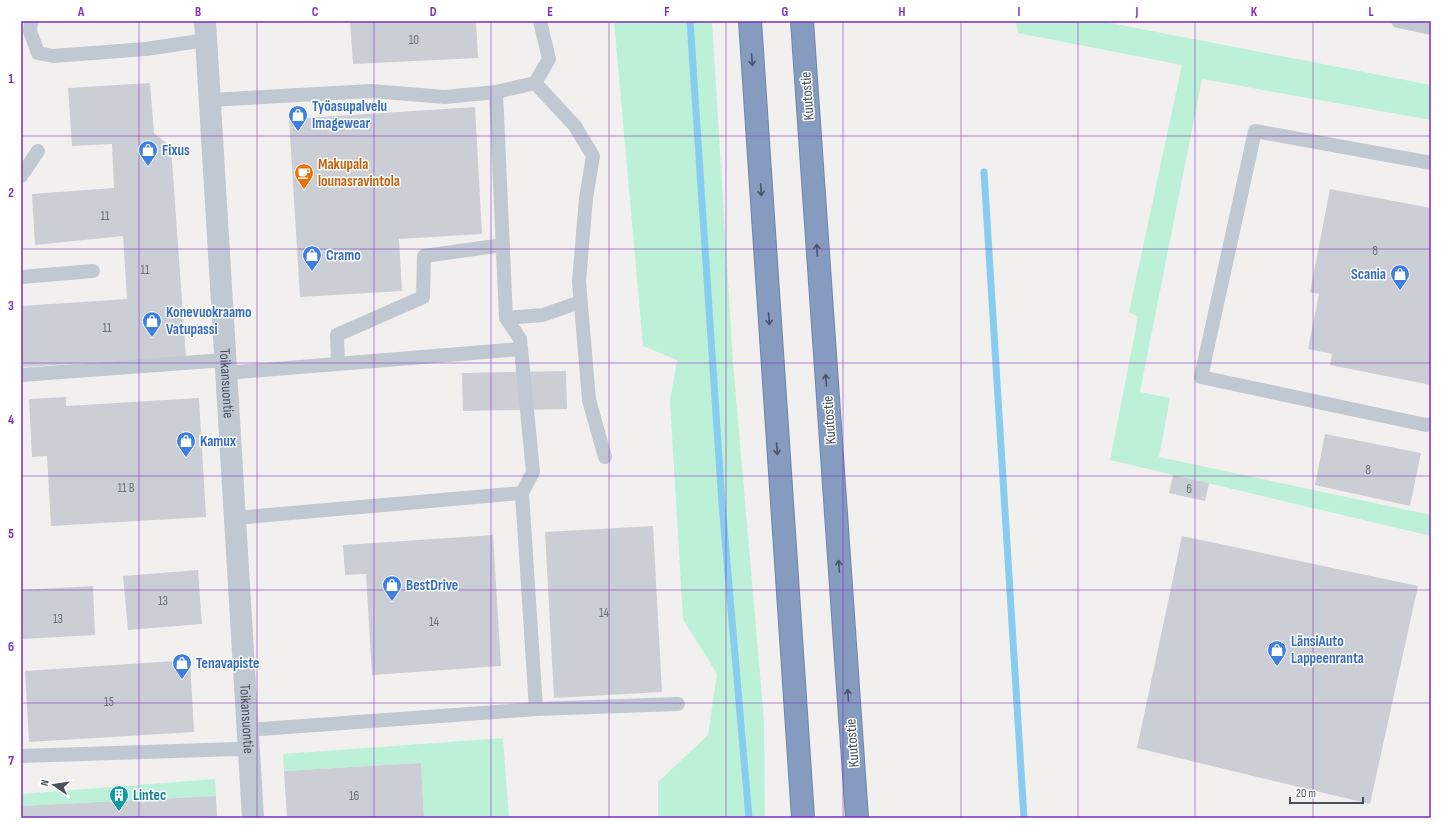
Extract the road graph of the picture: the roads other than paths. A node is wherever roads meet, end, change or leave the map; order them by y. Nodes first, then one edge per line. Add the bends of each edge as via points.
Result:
1 (31, 21) edge
2 (540, 21) edge
3 (750, 21) edge
4 (802, 21) edge
5 (1398, 21) edge
6 (1431, 28) edge
7 (205, 31) edge
8 (535, 84) junction
9 (496, 92) junction
10 (209, 100) junction
11 (38, 150) dead end
12 (1431, 163) edge
13 (21, 176) edge
14 (502, 245) junction
15 (93, 270) dead end
16 (21, 277) edge
17 (580, 302) junction
18 (506, 318) junction
19 (521, 349) junction
20 (338, 363) junction
21 (226, 366) junction
22 (21, 375) edge
23 (1431, 424) edge
24 (605, 457) dead end
25 (522, 493) junction
26 (235, 518) junction
27 (678, 704) dead end
28 (536, 709) junction
29 (248, 740) junction
30 (21, 756) edge
31 (253, 818) edge
32 (803, 818) edge
33 (857, 818) edge

1 - 7 lane via 30,31 38,54 53,56 153,48
2 - 8 lane via 549,59
3 -> 32 highway
33 -> 4 highway, Kuutostie
5 - 6 lane
7 - 10 street, Toikansuontie
8 - 9 lane
8 - 17 lane via 575,126 593,156 580,259
9 - 10 lane via 445,97 371,91
9 - 14 lane
10 - 21 street, Toikansuontie
11 - 13 lane
12 - 23 lane via 1255,131 1201,378
14 - 18 lane
14 - 20 lane via 424,256 423,297 337,335
15 - 16 lane
17 - 18 lane via 543,315
17 - 24 lane via 589,400
18 - 19 lane via 520,339
19 - 20 lane
19 - 25 lane via 532,472
20 - 21 lane
21 - 22 lane
21 - 26 street, Toikansuontie
25 - 26 lane
25 - 28 lane
26 - 29 street, Toikansuontie
27 - 28 lane
28 - 29 lane
29 - 30 lane via 237,749
29 - 31 street, Toikansuontie

